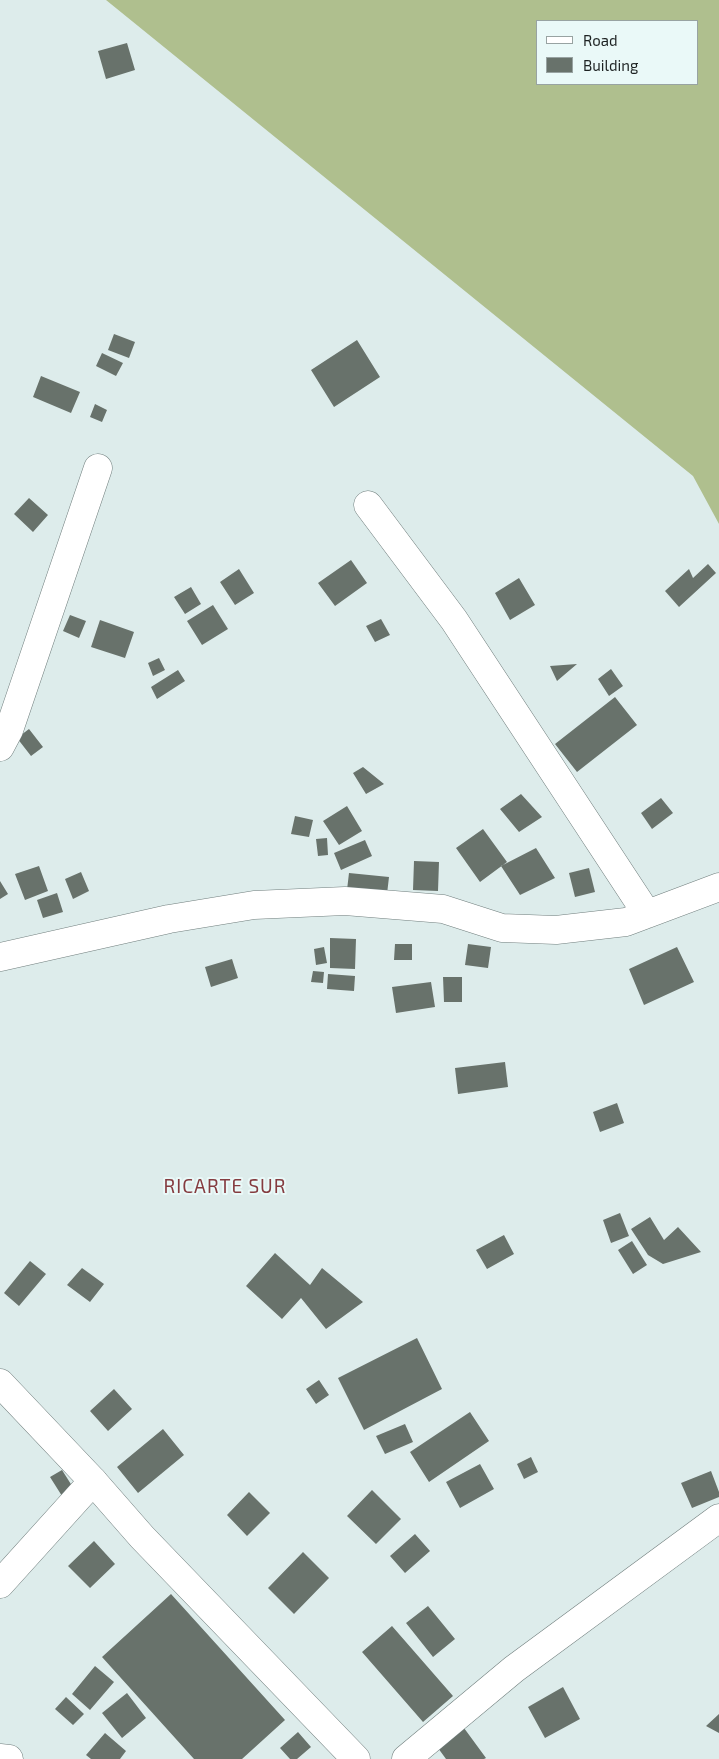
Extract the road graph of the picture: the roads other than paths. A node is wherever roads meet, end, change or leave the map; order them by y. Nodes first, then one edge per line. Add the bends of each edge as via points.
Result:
1 (98, 468) dead end
2 (368, 505) dead end
3 (0, 747) edge
4 (719, 887) edge
5 (647, 914) junction
6 (0, 957) edge
7 (0, 1383) edge
8 (93, 1481) junction
9 (719, 1518) edge
10 (0, 1584) edge
11 (0, 1758) edge
12 (353, 1758) edge
13 (9, 1759) edge
14 (406, 1759) edge

1 - 3 street
2 - 5 street via 454,620
4 - 5 street
5 - 6 street via 626,922 556,930 502,928 443,909 345,901 254,905 169,919
7 - 8 street
8 - 10 street
8 - 12 street via 142,1537
9 - 14 street via 514,1669
11 - 13 street

